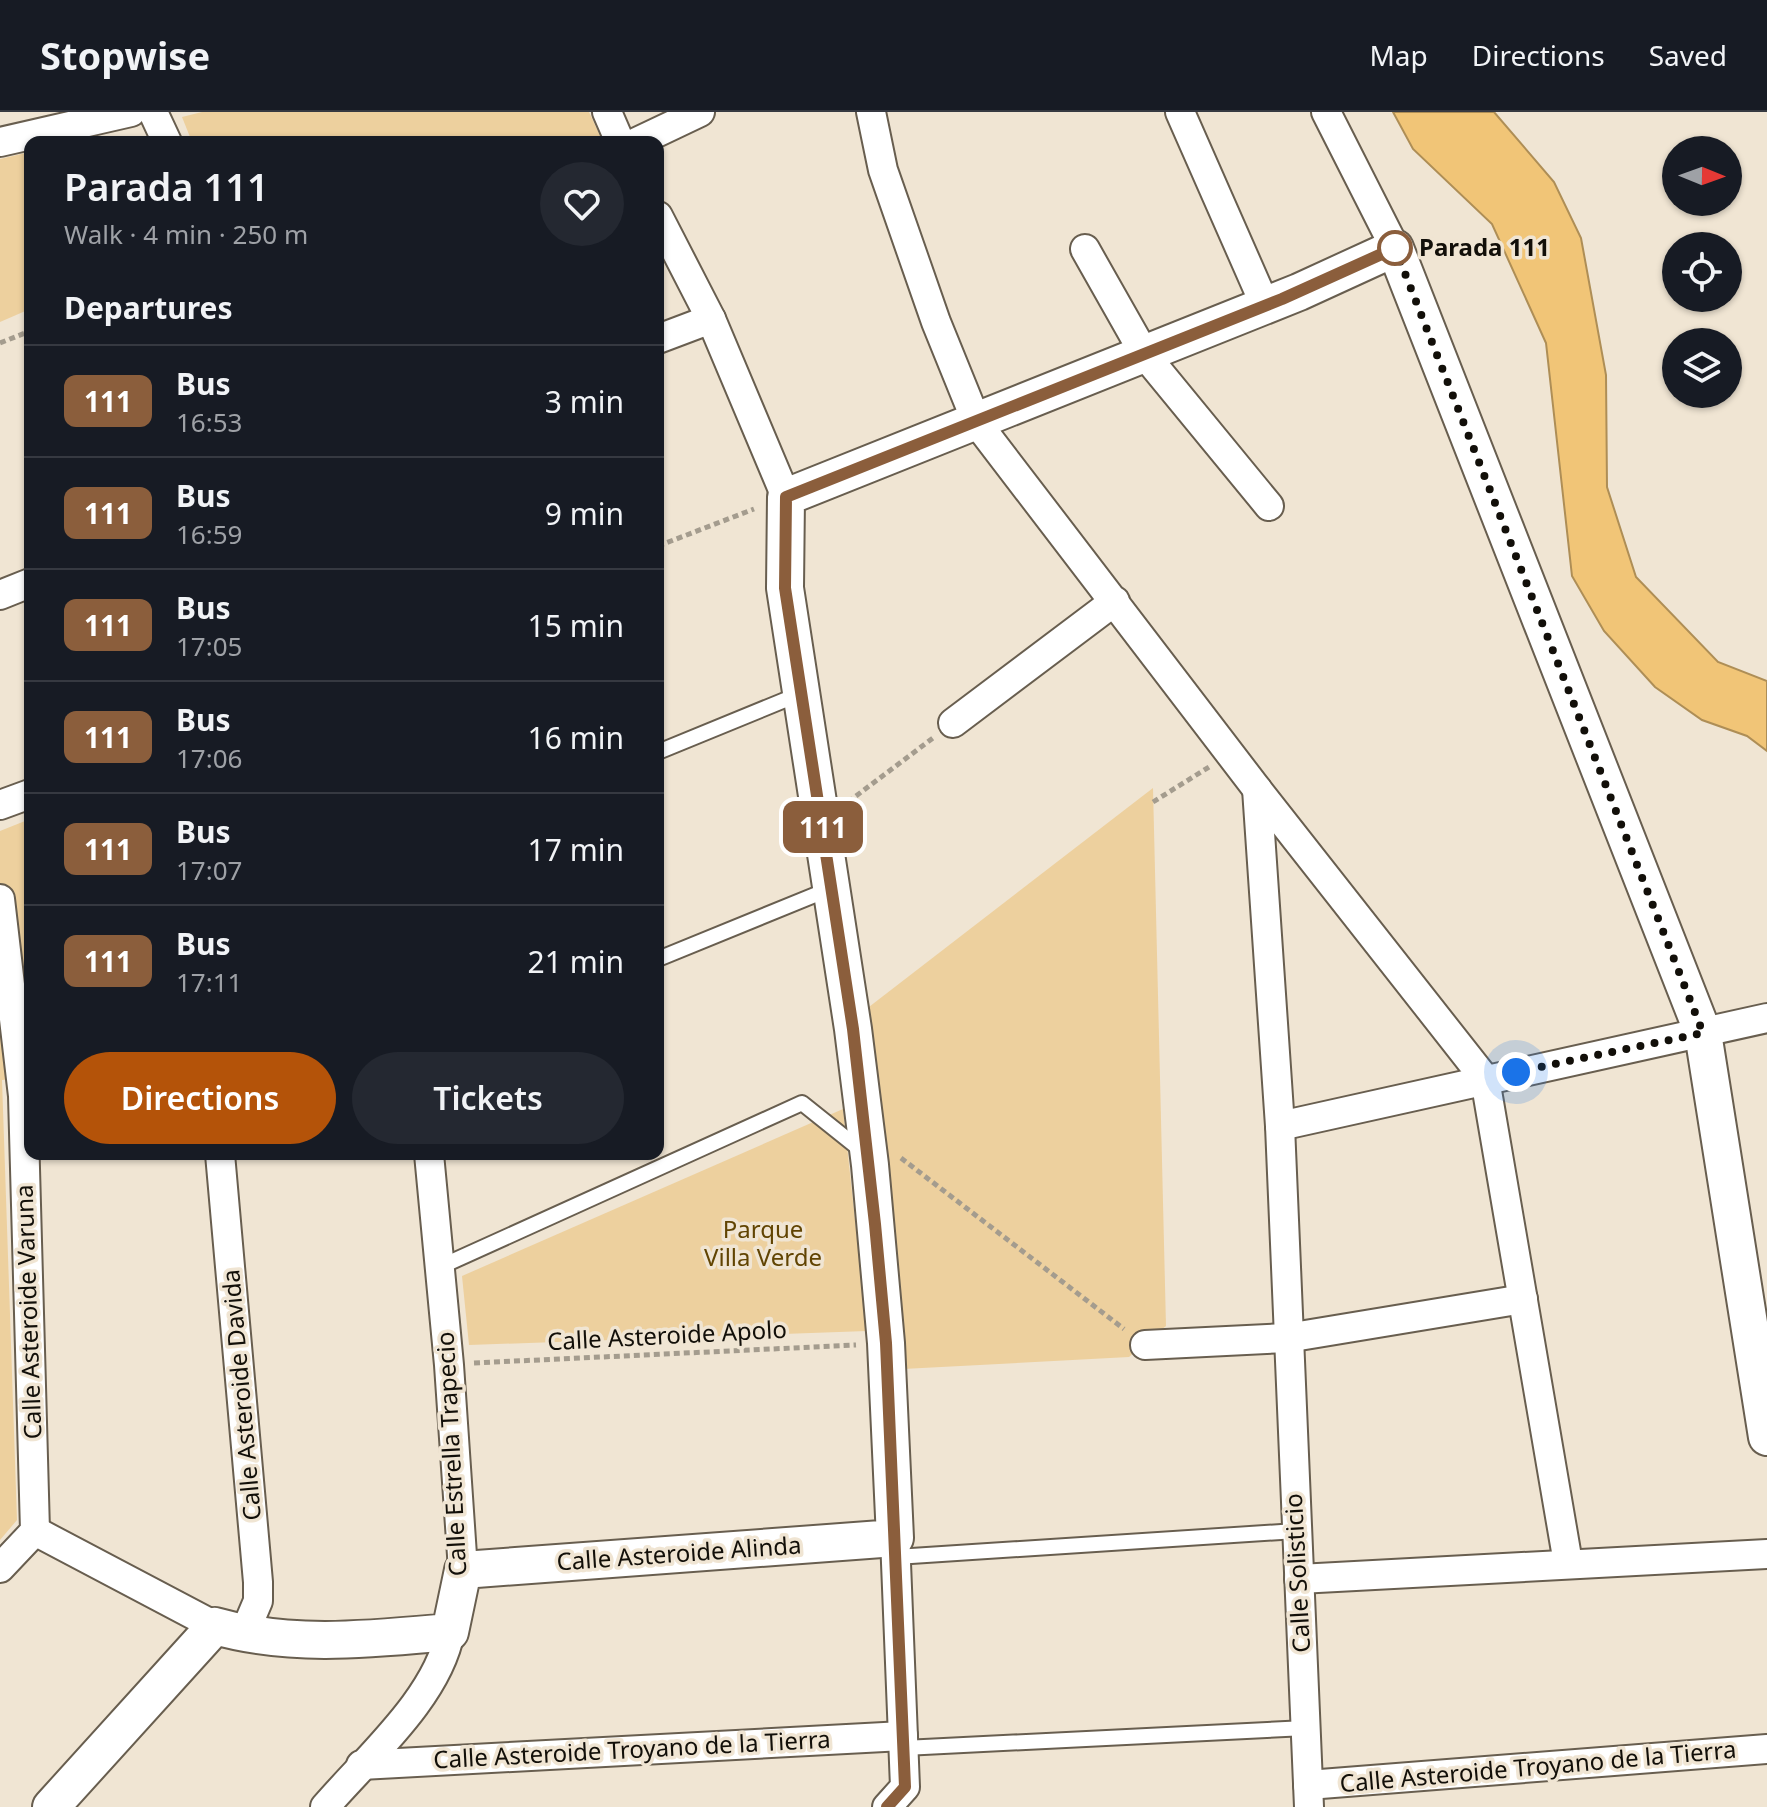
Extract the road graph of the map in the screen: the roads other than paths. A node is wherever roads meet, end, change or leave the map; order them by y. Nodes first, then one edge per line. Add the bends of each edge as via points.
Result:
1 (131, 112) edge
2 (153, 112) edge
3 (607, 112) edge
4 (700, 112) edge
5 (871, 112) edge
6 (1180, 112) edge
7 (1326, 112) edge
8 (26, 136) edge
9 (164, 136) edge
10 (617, 136) edge
11 (650, 136) edge
12 (24, 137) edge
13 (0, 142) edge
14 (664, 228) edge
15 (1395, 248) junction
16 (1085, 249) dead end
17 (1265, 305) junction
18 (711, 319) junction
19 (664, 337) edge
20 (1145, 355) junction
21 (977, 423) junction
22 (786, 497) junction
23 (1269, 506) dead end
24 (24, 585) edge
25 (0, 595) edge
26 (1115, 601) junction
27 (802, 693) junction
28 (953, 723) road end
29 (664, 750) edge
30 (1257, 789) junction
31 (24, 796) edge
32 (0, 805) edge
33 (832, 888) junction
34 (0, 899) edge
35 (664, 957) edge
36 (1767, 1018) edge
37 (1703, 1033) junction
38 (1485, 1079) junction
39 (1280, 1126) junction
40 (24, 1132) edge
41 (867, 1140) junction
42 (25, 1160) edge
43 (221, 1160) edge
44 (430, 1160) edge
45 (440, 1267) junction
46 (1523, 1299) junction
47 (1287, 1338) junction
48 (1145, 1345) road end
49 (1767, 1437) edge
50 (35, 1531) junction
51 (1296, 1531) junction
52 (895, 1548) junction
53 (1767, 1554) edge
54 (1568, 1563) junction
55 (0, 1568) edge
56 (463, 1570) junction
57 (1299, 1579) junction
58 (230, 1630) junction
59 (450, 1632) junction
60 (1306, 1728) junction
61 (903, 1742) junction
62 (1767, 1749) edge
63 (361, 1765) junction
64 (1309, 1796) edge
65 (51, 1807) edge
66 (325, 1807) edge
67 (887, 1807) edge

1 - 8 street
2 - 9 street
3 - 10 street
4 - 11 street
5 - 21 street via 883,170
6 - 17 street
7 - 15 street
12 - 13 street
14 - 18 street
15 - 17 street
15 - 37 street
16 - 20 street
17 - 20 street
18 - 19 street
18 - 22 street
20 - 21 street
20 - 23 street
21 - 22 street
21 - 26 street
22 - 27 street via 785,588
24 - 25 street
26 - 28 street
26 - 30 street
27 - 29 lane
27 - 33 street
30 - 38 street
30 - 39 street, Calle Solisticio
31 - 32 street
33 - 35 lane
33 - 41 street
34 - 40 street, Calle Asteroide Varuna
36 - 37 street
37 - 38 street
37 - 49 street
38 - 39 street
38 - 46 street
39 - 47 street, Calle Solisticio
41 - 45 lane via 802,1103
41 - 52 street via 886,1343
42 - 50 street, Calle Asteroide Varuna
43 - 58 street, Calle Asteroide Davida via 258,1582 258,1601
44 - 45 street, Calle Estrella Trapecio
45 - 56 street, Calle Estrella Trapecio
46 - 47 street
46 - 54 street
47 - 48 street
47 - 51 street, Calle Solisticio
50 - 55 street
50 - 58 street
51 - 52 lane, Calle Asteroide Alinda
51 - 57 street, Calle Solisticio
52 - 56 street, Calle Asteroide Alinda
52 - 61 street
53 - 54 street
54 - 57 street
56 - 59 street, Calle Estrella Trapecio
57 - 60 street, Calle Solisticio
58 - 59 street via 255,1638 356,1640
58 - 65 street, Calle Asteroide Davida
59 - 63 street, Calle Estrella Trapecio via 445,1659 427,1689
60 - 61 lane, Calle Asteroide Troyano de la Tierra
60 - 64 street, Calle Solisticio
61 - 63 street, Calle Asteroide Troyano de la Tierra
61 - 67 street via 905,1787
62 - 64 street, Calle Asteroide Troyano de la Tierra
63 - 66 street, Calle Estrella Trapecio

